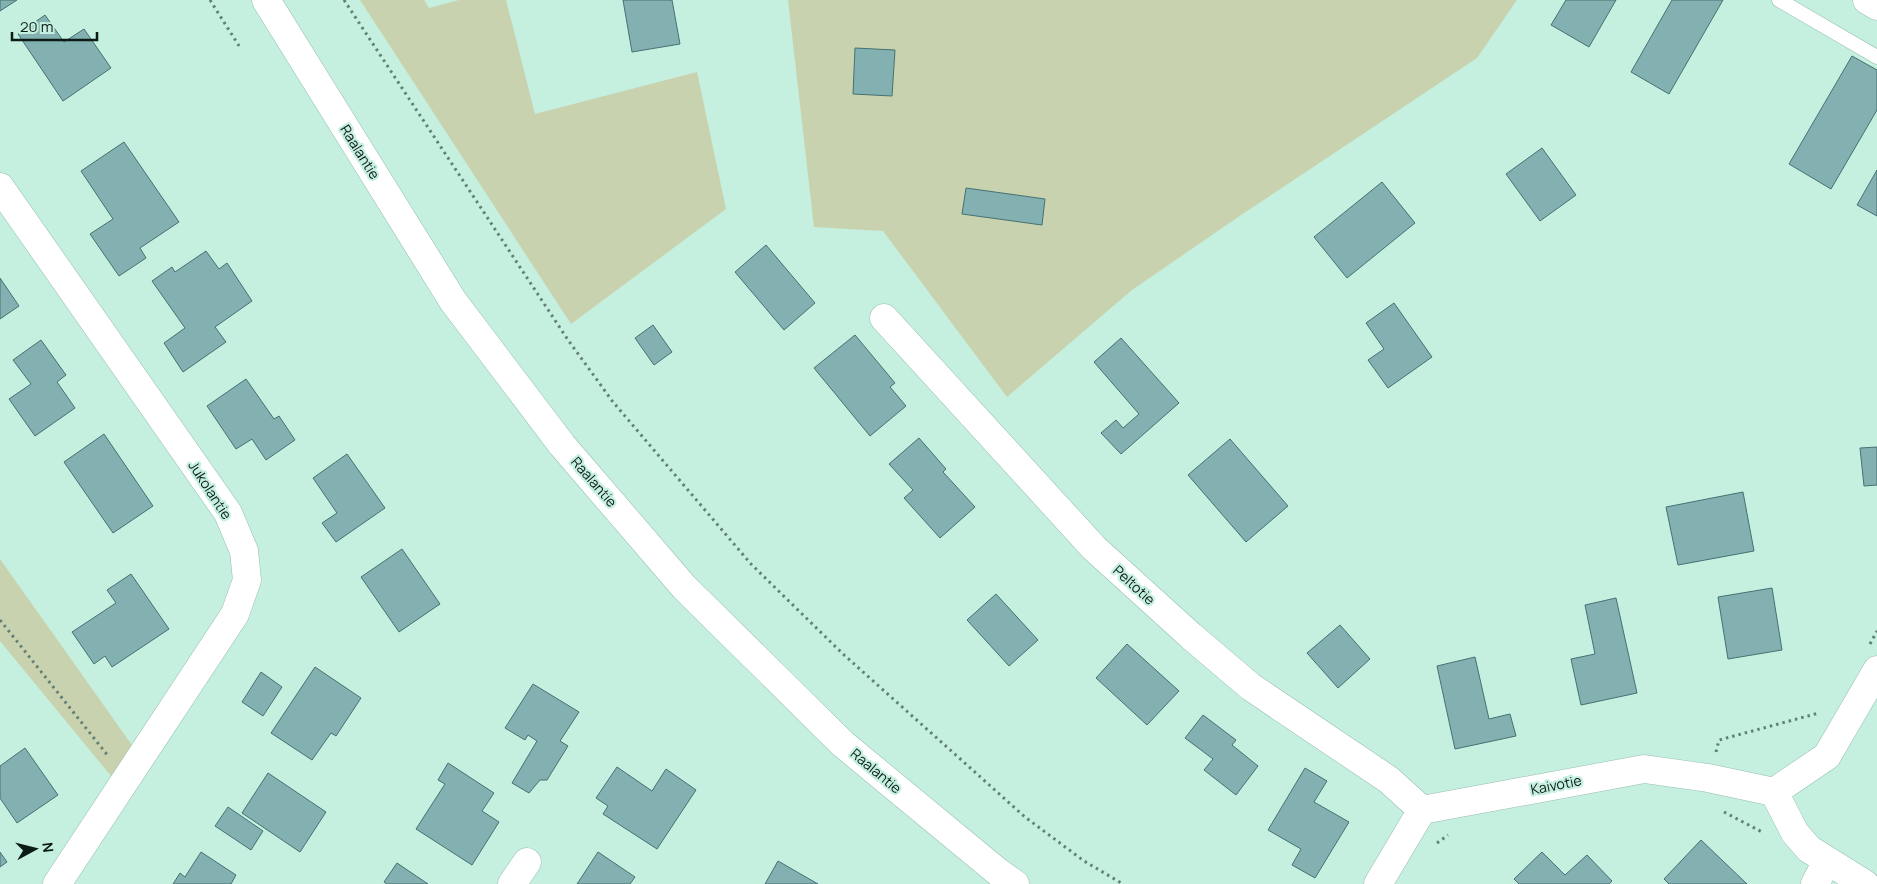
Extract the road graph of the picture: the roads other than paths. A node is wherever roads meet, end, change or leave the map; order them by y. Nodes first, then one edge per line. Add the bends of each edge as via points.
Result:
1 (266, 0) edge
2 (1779, 0) edge
3 (1867, 0) edge
4 (1877, 6) edge
5 (1877, 57) edge
6 (0, 187) edge
7 (884, 318) dead end
8 (1872, 659) edge
9 (1774, 792) junction
10 (1422, 810) junction
11 (1821, 872) edge
12 (57, 884) edge
13 (1015, 884) edge
14 (1378, 884) edge
15 (1865, 884) edge

1 - 13 street, Raalantie via 454,301 562,445 684,587 843,744
2 - 5 lane
3 - 4 street
6 - 12 street, Jukolantie via 228,513 244,550 247,580 235,614
7 - 10 street, Peltotie via 1094,548 1252,687 1389,780
8 - 9 street via 1827,756
9 - 10 street, Kaivotie via 1644,769
9 - 11 street via 1795,833 1809,849
10 - 14 street
11 - 15 street

